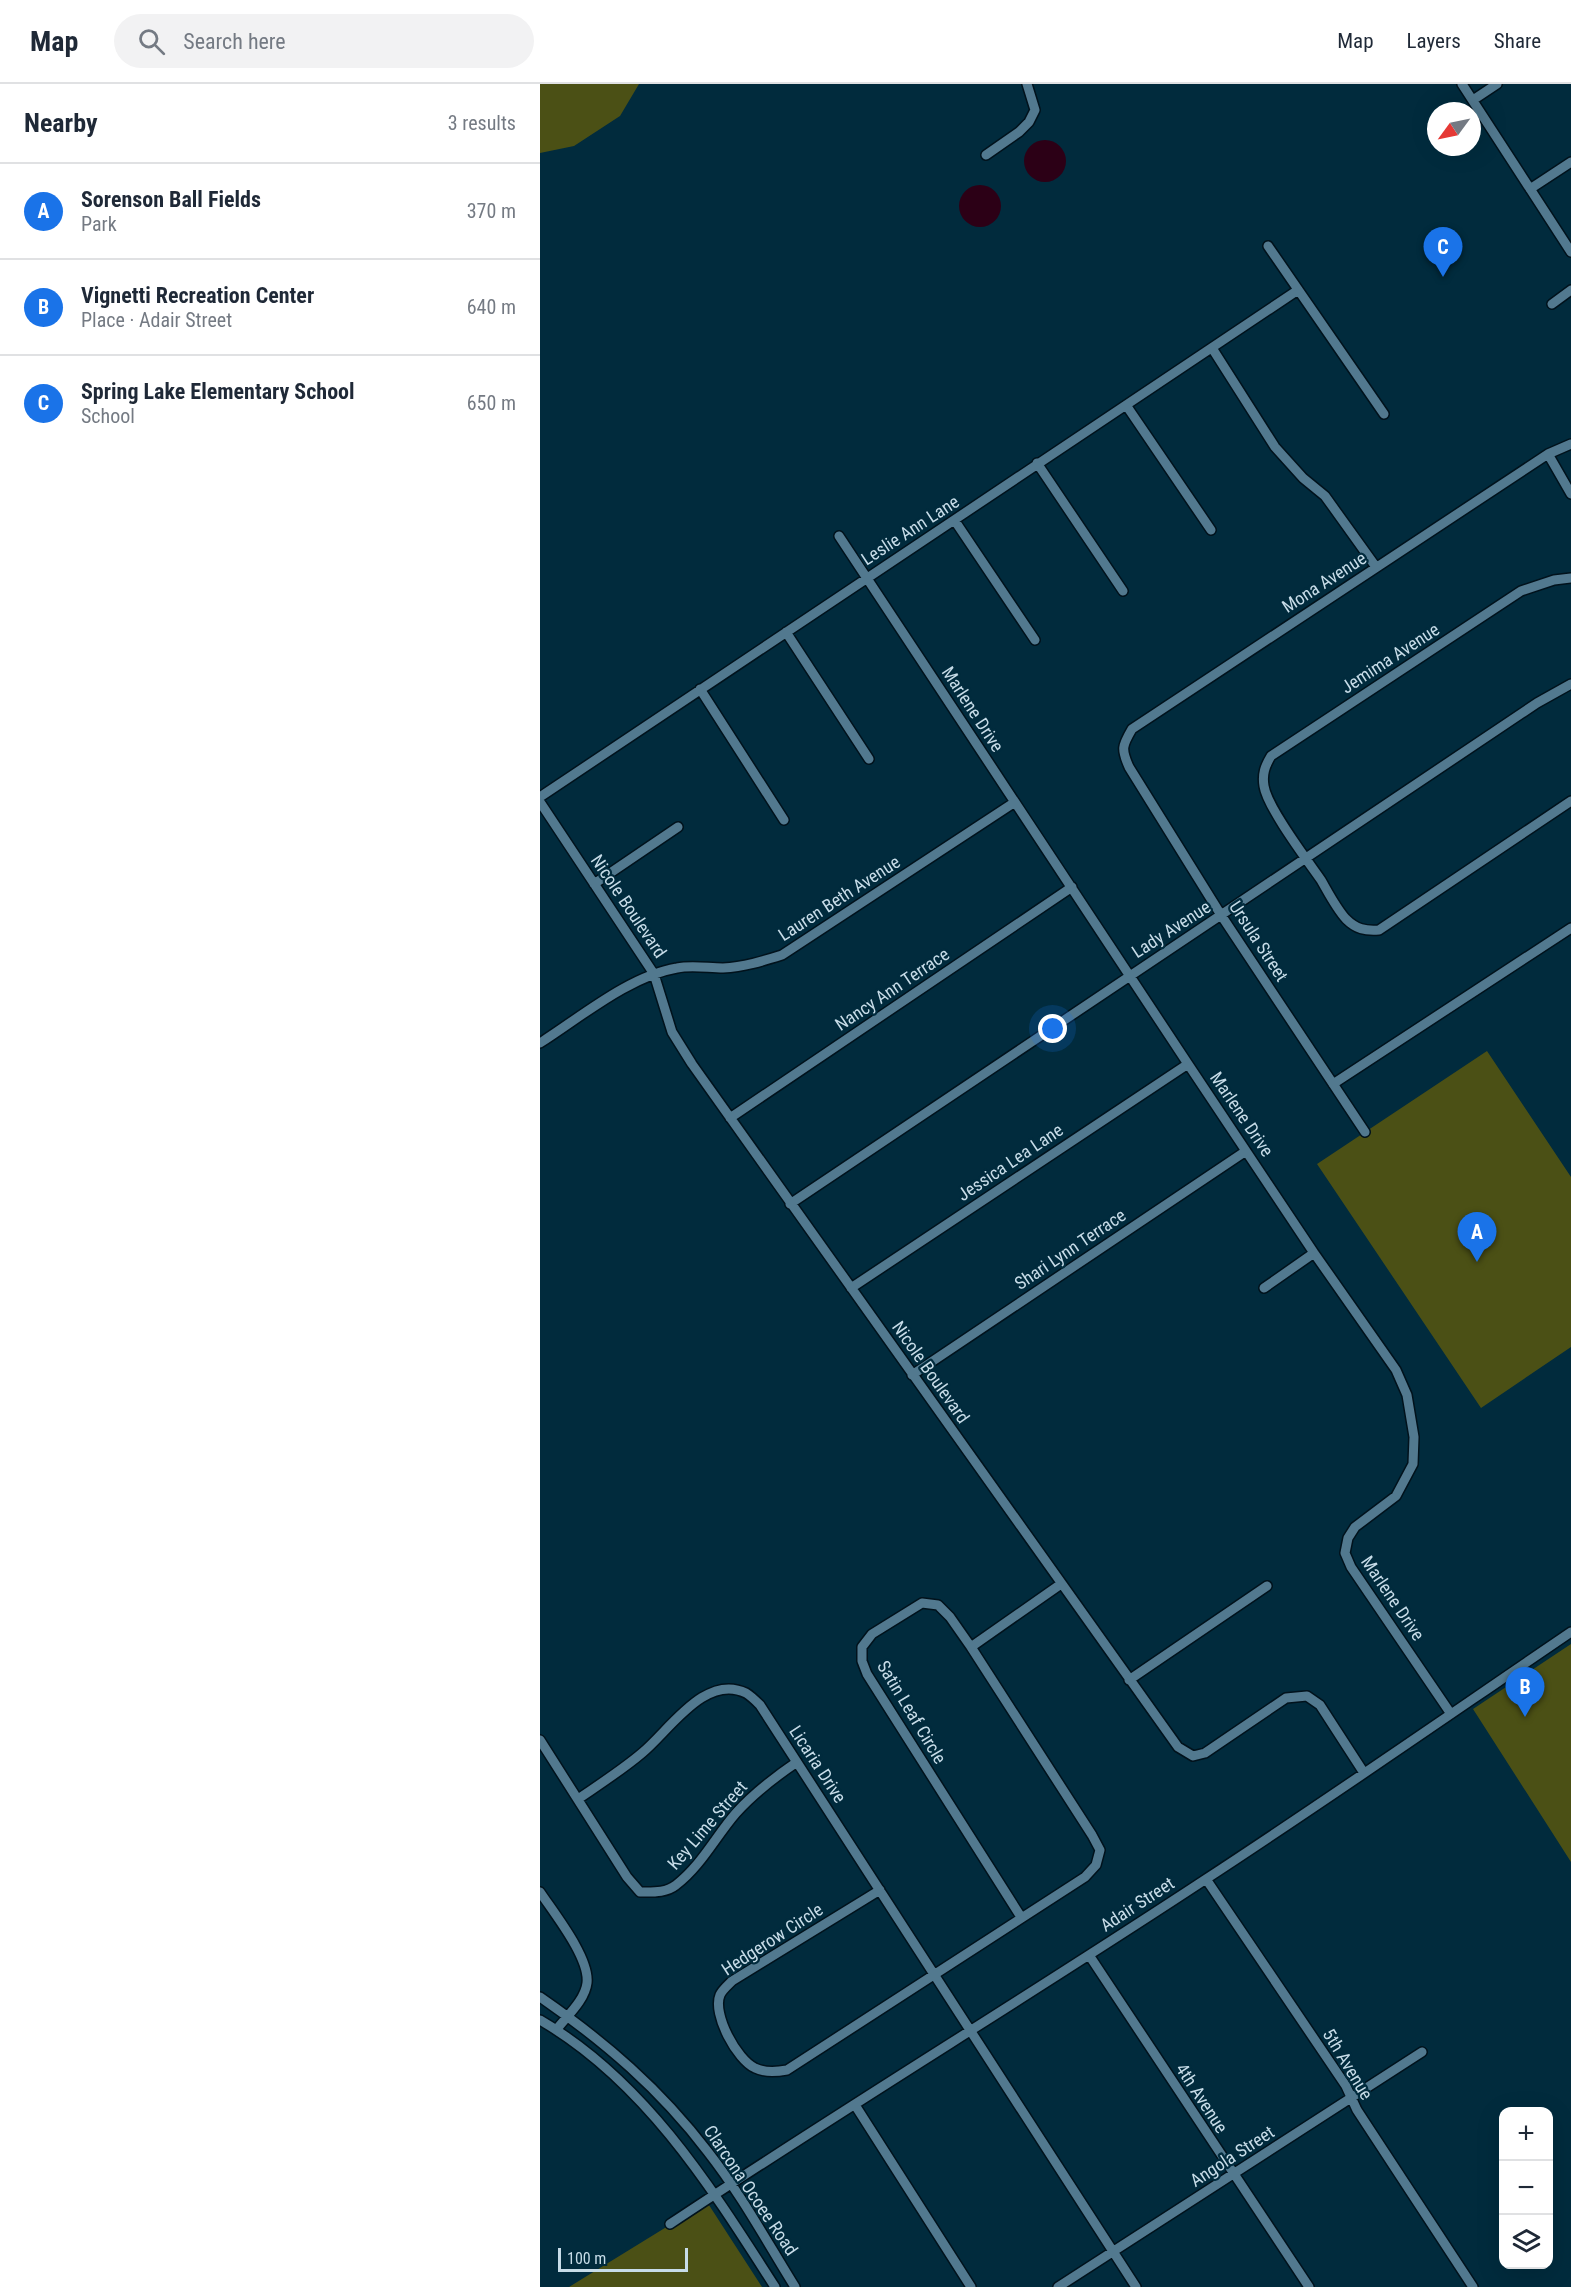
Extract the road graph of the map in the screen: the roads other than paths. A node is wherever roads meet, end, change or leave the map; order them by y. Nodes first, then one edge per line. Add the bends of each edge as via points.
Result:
1 (1027, 84) edge
2 (1462, 84) edge
3 (1497, 84) edge
4 (1473, 100) junction
5 (986, 155) dead end
6 (1571, 162) edge
7 (1530, 189) junction
8 (1268, 246) dead end
9 (1571, 252) edge
10 (1298, 290) junction
11 (1571, 290) edge
12 (1551, 304) dead end
13 (1212, 348) junction
14 (1126, 405) junction
15 (1384, 414) dead end
16 (1571, 444) edge
17 (1548, 454) junction
18 (1037, 463) junction
19 (1571, 494) edge
20 (955, 521) junction
21 (1211, 530) dead end
22 (839, 536) dead end
23 (1376, 567) junction
24 (867, 578) junction
25 (1571, 578) edge
26 (1123, 591) dead end
27 (786, 632) junction
28 (1035, 640) dead end
29 (1571, 684) edge
30 (700, 690) junction
31 (869, 759) dead end
32 (1129, 767) joint
33 (540, 797) edge
34 (1571, 801) edge
35 (540, 802) edge
36 (1015, 802) junction
37 (784, 820) dead end
38 (678, 827) dead end
39 (1306, 857) junction
40 (594, 884) junction
41 (1072, 887) junction
42 (1221, 915) junction
43 (1571, 928) edge
44 (654, 974) junction
45 (1130, 975) junction
46 (540, 1043) edge
47 (1188, 1064) junction
48 (1333, 1084) junction
49 (730, 1118) junction
50 (1365, 1132) dead end
51 (1246, 1151) junction
52 (790, 1204) junction
53 (1314, 1253) junction
54 (851, 1288) junction
55 (1264, 1288) dead end
56 (912, 1375) junction
57 (1061, 1584) junction
58 (1267, 1586) dead end
59 (1571, 1632) edge
60 (971, 1647) junction
61 (1129, 1680) junction
62 (1451, 1713) junction
63 (540, 1740) edge
64 (797, 1762) junction
65 (1364, 1773) junction
66 (578, 1798) junction
67 (1206, 1879) junction
68 (880, 1890) junction
69 (540, 1892) edge
70 (1021, 1917) junction
71 (1089, 1956) junction
72 (935, 1974) junction
73 (540, 1997) edge
74 (567, 2016) junction
75 (540, 2020) edge
76 (557, 2029) junction
77 (971, 2031) junction
78 (1422, 2052) dead end
79 (1352, 2098) junction
80 (855, 2105) junction
81 (1233, 2175) junction
82 (729, 2183) junction
83 (715, 2194) junction
84 (670, 2224) dead end
85 (1113, 2251) junction
86 (775, 2287) edge
87 (795, 2287) edge
88 (971, 2287) edge
89 (1058, 2287) edge
90 (1137, 2287) edge
91 (1309, 2287) edge
92 (1473, 2287) edge

1 - 5 street via 1035,110 1029,122
2 - 4 street
3 - 4 street
4 - 7 street
6 - 7 street
7 - 9 street
8 - 10 street
10 - 13 street, Leslie Ann Lane
10 - 15 street
11 - 12 street
13 - 14 street, Leslie Ann Lane
13 - 23 street via 1275,447 1325,496
14 - 18 street, Leslie Ann Lane
14 - 21 street
16 - 17 street, Mona Avenue
17 - 19 street
17 - 23 street, Mona Avenue
18 - 20 street, Leslie Ann Lane
18 - 26 street
20 - 24 street, Leslie Ann Lane
20 - 28 street
22 - 24 street, Marlene Drive
23 - 32 street, Mona Avenue via 1132,729 1123,744
24 - 27 street, Leslie Ann Lane
24 - 36 street, Marlene Drive
25 - 39 street, Jemima Avenue via 1521,591 1271,756 1263,771 1267,798
27 - 30 street, Leslie Ann Lane
27 - 31 street
29 - 39 street, Lady Avenue
30 - 33 street, Leslie Ann Lane
30 - 37 street
32 - 42 street, Ursula Street
34 - 39 street via 1379,930 1366,931 1345,918
35 - 40 street, Nicole Boulevard
36 - 41 street, Marlene Drive
36 - 44 street, Lauren Beth Avenue via 782,955 752,964 679,967
38 - 40 street
39 - 42 street, Lady Avenue
40 - 44 street, Nicole Boulevard
41 - 45 street, Marlene Drive
41 - 49 street, Nancy Ann Terrace
42 - 45 street, Lady Avenue
42 - 48 street, Ursula Street
43 - 48 street
44 - 46 street, Lauren Beth Avenue via 630,985
44 - 49 street, Nicole Boulevard via 672,1032
45 - 47 street, Marlene Drive
45 - 52 street, Lady Avenue
47 - 51 street, Marlene Drive
47 - 54 street, Jessica Lea Lane
48 - 50 street, Ursula Street
49 - 52 street, Nicole Boulevard
51 - 53 street, Marlene Drive
51 - 56 street, Shari Lynn Terrace
52 - 54 street, Nicole Boulevard
53 - 55 street
53 - 62 street, Marlene Drive via 1396,1370 1407,1395 1414,1437 1413,1464 1396,1496 1355,1527 1345,1553 1351,1568
54 - 56 street, Nicole Boulevard
56 - 57 street, Nicole Boulevard
57 - 60 street
57 - 61 street, Nicole Boulevard
58 - 61 street
59 - 62 street, Adair Street
60 - 70 street, Satin Leaf Circle via 1100,1850 1096,1864 1085,1877
60 - 70 street, Satin Leaf Circle via 938,1605 922,1604 872,1634 862,1647 862,1661
61 - 65 street, Nicole Boulevard via 1178,1747 1193,1756 1205,1753 1286,1698 1307,1696 1320,1705
62 - 65 street, Adair Street
63 - 66 street, Key Lime Street
64 - 66 street, Licaria Drive via 760,1705 746,1693 726,1688 706,1694 644,1752
64 - 66 street, Key Lime Street via 762,1786 702,1859 675,1886 659,1893 640,1892 627,1877
64 - 68 street, Licaria Drive
65 - 67 street, Adair Street
67 - 71 street, Adair Street
67 - 79 street, 5th Avenue
68 - 72 street, Licaria Drive
68 - 72 street, Hedgerow Circle via 732,1981 720,1994 717,2009 722,2026 755,2069 787,2070
69 - 74 street via 581,1955 587,1982
70 - 72 street
71 - 77 street, Adair Street
71 - 81 street, 4th Avenue
72 - 77 street, Licaria Drive
73 - 74 street, Clarcona Ocoee Road
74 - 76 street
74 - 82 street, Clarcona Ocoee Road via 641,2075 703,2145
75 - 76 street, Clarcona Ocoee Road
76 - 83 street, Clarcona Ocoee Road via 625,2085 680,2146
77 - 80 street, Adair Street
77 - 85 street, Licaria Drive
78 - 79 street, Angola Street
79 - 81 street, Angola Street
79 - 92 street, 5th Avenue
80 - 82 street, Adair Street
80 - 88 street
81 - 85 street, Angola Street
81 - 91 street, 4th Avenue
82 - 83 street, Adair Street
82 - 87 street, Clarcona Ocoee Road
83 - 84 street, Adair Street
83 - 86 street, Clarcona Ocoee Road
85 - 89 street, Angola Street
85 - 90 street, Licaria Drive

